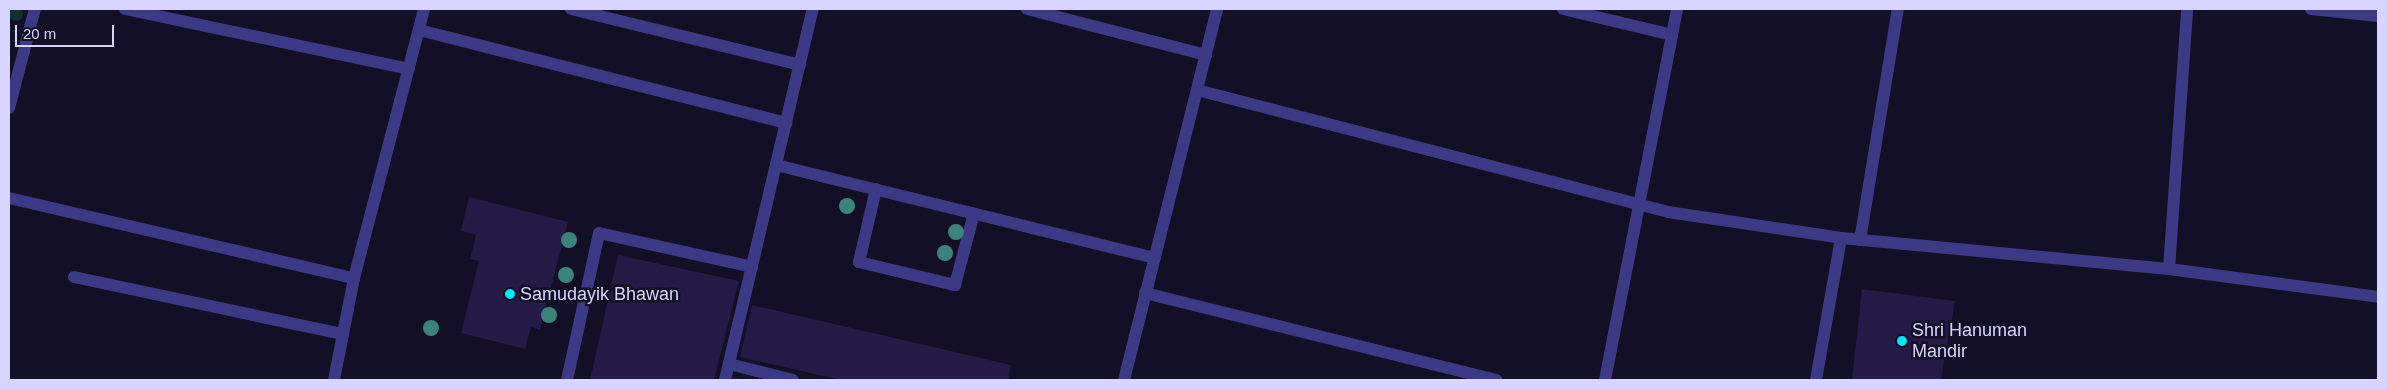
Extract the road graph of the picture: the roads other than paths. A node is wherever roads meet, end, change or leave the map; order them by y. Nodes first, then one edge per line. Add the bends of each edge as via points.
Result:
1 (35, 9) edge
2 (125, 9) edge
3 (424, 9) edge
4 (571, 9) edge
5 (813, 9) edge
6 (1027, 9) edge
7 (1217, 9) edge
8 (1564, 9) edge
9 (1677, 9) edge
10 (1898, 9) edge
11 (2187, 9) edge
12 (2311, 9) edge
13 (2378, 16) edge
14 (420, 30) junction
15 (1672, 35) junction
16 (14, 54) edge
17 (1206, 55) junction
18 (800, 65) junction
19 (409, 69) junction
20 (1197, 90) junction
21 (9, 108) edge
22 (786, 123) junction
23 (776, 165) junction
24 (876, 189) junction
25 (9, 198) edge
26 (1638, 206) junction
27 (974, 213) junction
28 (1842, 238) junction
29 (1860, 240) junction
30 (1155, 258) junction
31 (752, 266) junction
32 (2169, 269) junction
33 (74, 277) dead end
34 (354, 278) junction
35 (1145, 293) junction
36 (2378, 297) edge
37 (343, 334) junction
38 (729, 364) junction
39 (334, 380) edge
40 (567, 380) edge
41 (725, 380) edge
42 (793, 380) edge
43 (1124, 380) edge
44 (1496, 380) edge
45 (1605, 380) edge
46 (1816, 380) edge

1 - 16 street
2 - 19 street
3 - 14 street
4 - 18 street
5 - 18 street
6 - 17 street
7 - 17 street
8 - 15 street
9 - 15 street
10 - 29 street
11 - 32 street
12 - 13 street
14 - 19 street
14 - 22 street
15 - 26 street
16 - 21 street
17 - 20 street
18 - 22 street
19 - 34 street
20 - 26 street
20 - 30 street
22 - 23 street
23 - 24 street
23 - 31 street
24 - 27 street
24 - 27 street via 859,262 955,285
25 - 34 street
26 - 28 street
26 - 45 street
27 - 30 street
28 - 29 street
28 - 46 street
29 - 32 street
30 - 35 street
31 - 38 street
31 - 40 street via 600,233
32 - 36 street
33 - 37 street
34 - 37 street
35 - 43 street
35 - 44 street
37 - 39 street
38 - 41 street
38 - 42 street

